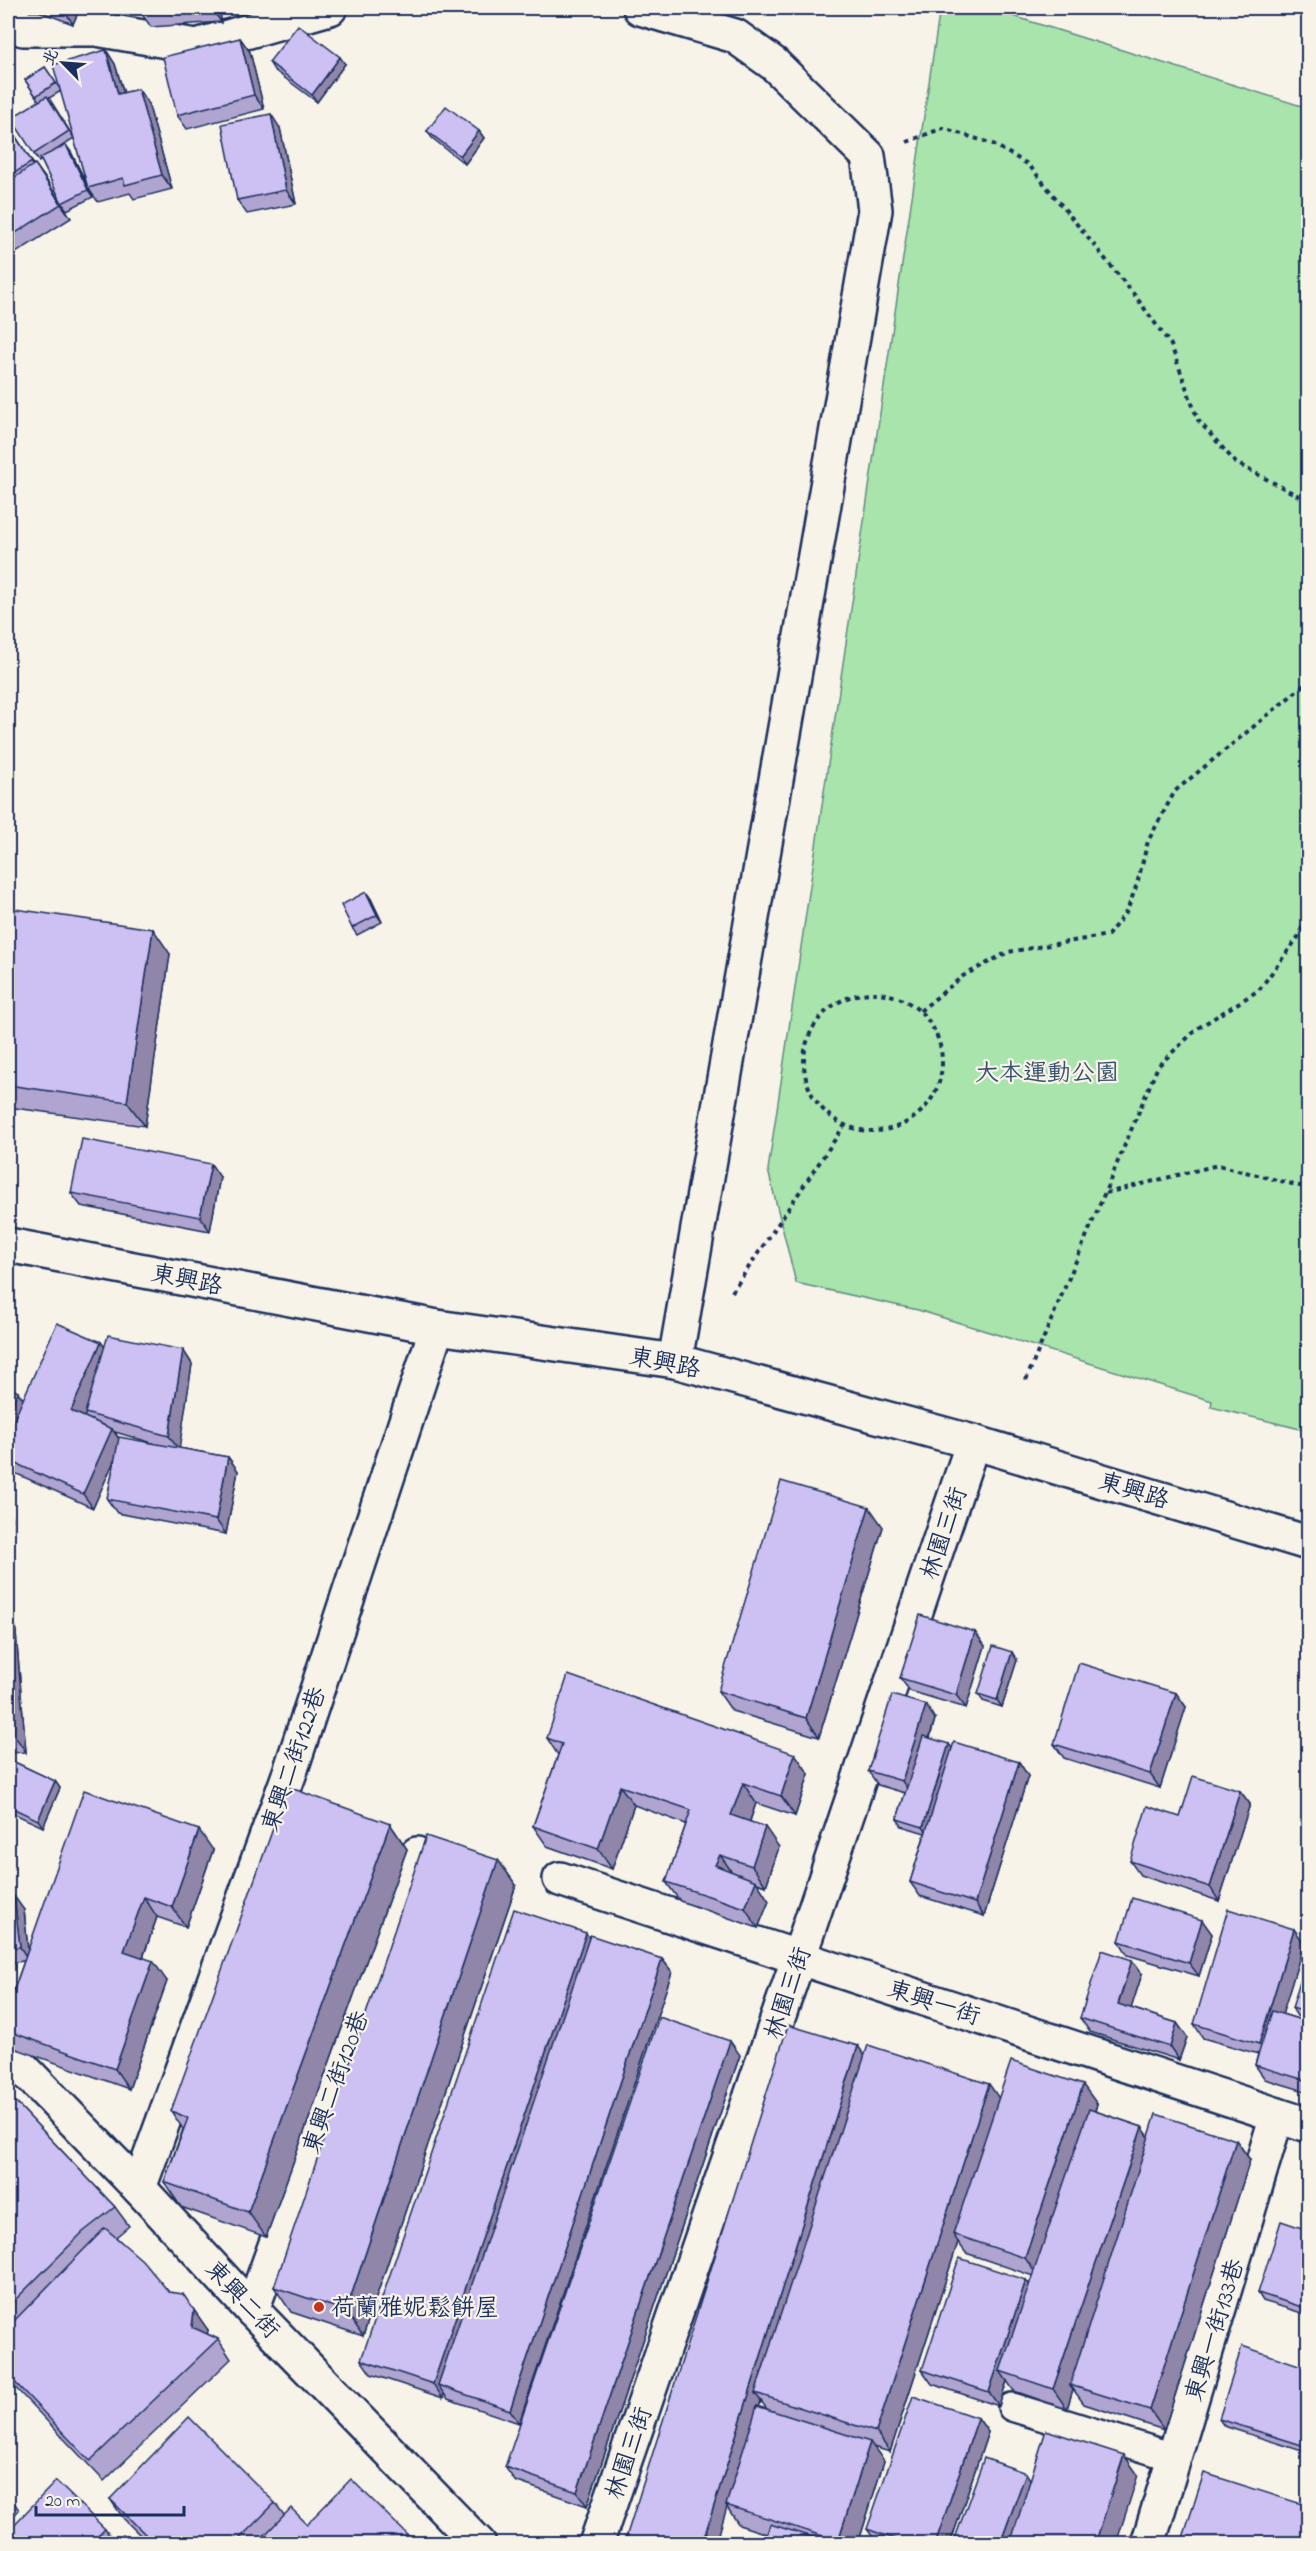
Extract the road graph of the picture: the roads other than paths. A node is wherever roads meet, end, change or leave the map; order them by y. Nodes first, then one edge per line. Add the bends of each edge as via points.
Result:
1 (330, 8) edge
2 (640, 8) edge
3 (8, 16) edge
4 (8, 1245) edge
5 (437, 1327) junction
6 (675, 1360) junction
7 (973, 1442) junction
8 (1308, 1543) edge
9 (417, 1854) edge
10 (560, 1879) dead end
11 (799, 1957) junction
12 (8, 2053) edge
13 (1278, 2115) junction
14 (1308, 2125) edge
15 (139, 2188) junction
16 (252, 2310) junction
17 (1012, 2407) edge
18 (1176, 2458) junction
19 (479, 2544) edge
20 (596, 2544) edge
21 (1148, 2544) edge

1 - 3 street via 196,45 96,29 23,29
2 - 6 street via 735,36 774,64 868,156 875,210
4 - 5 street, 東興路
5 - 6 street, 東興路
5 - 15 street, 東興二街122巷 via 290,1772
6 - 7 street, 東興路
7 - 8 street, 東興路
7 - 11 street, 林園三街
9 - 16 street, 東興二街120巷
10 - 11 street, 東興一街
11 - 13 street, 東興一街
11 - 20 street, 林園三街
12 - 15 street, 東興二街
13 - 14 street, 東興一街
13 - 18 street, 東興一街133巷
15 - 16 street, 東興二街
16 - 19 street, 東興二街
17 - 18 lane
18 - 21 street, 東興一街133巷

